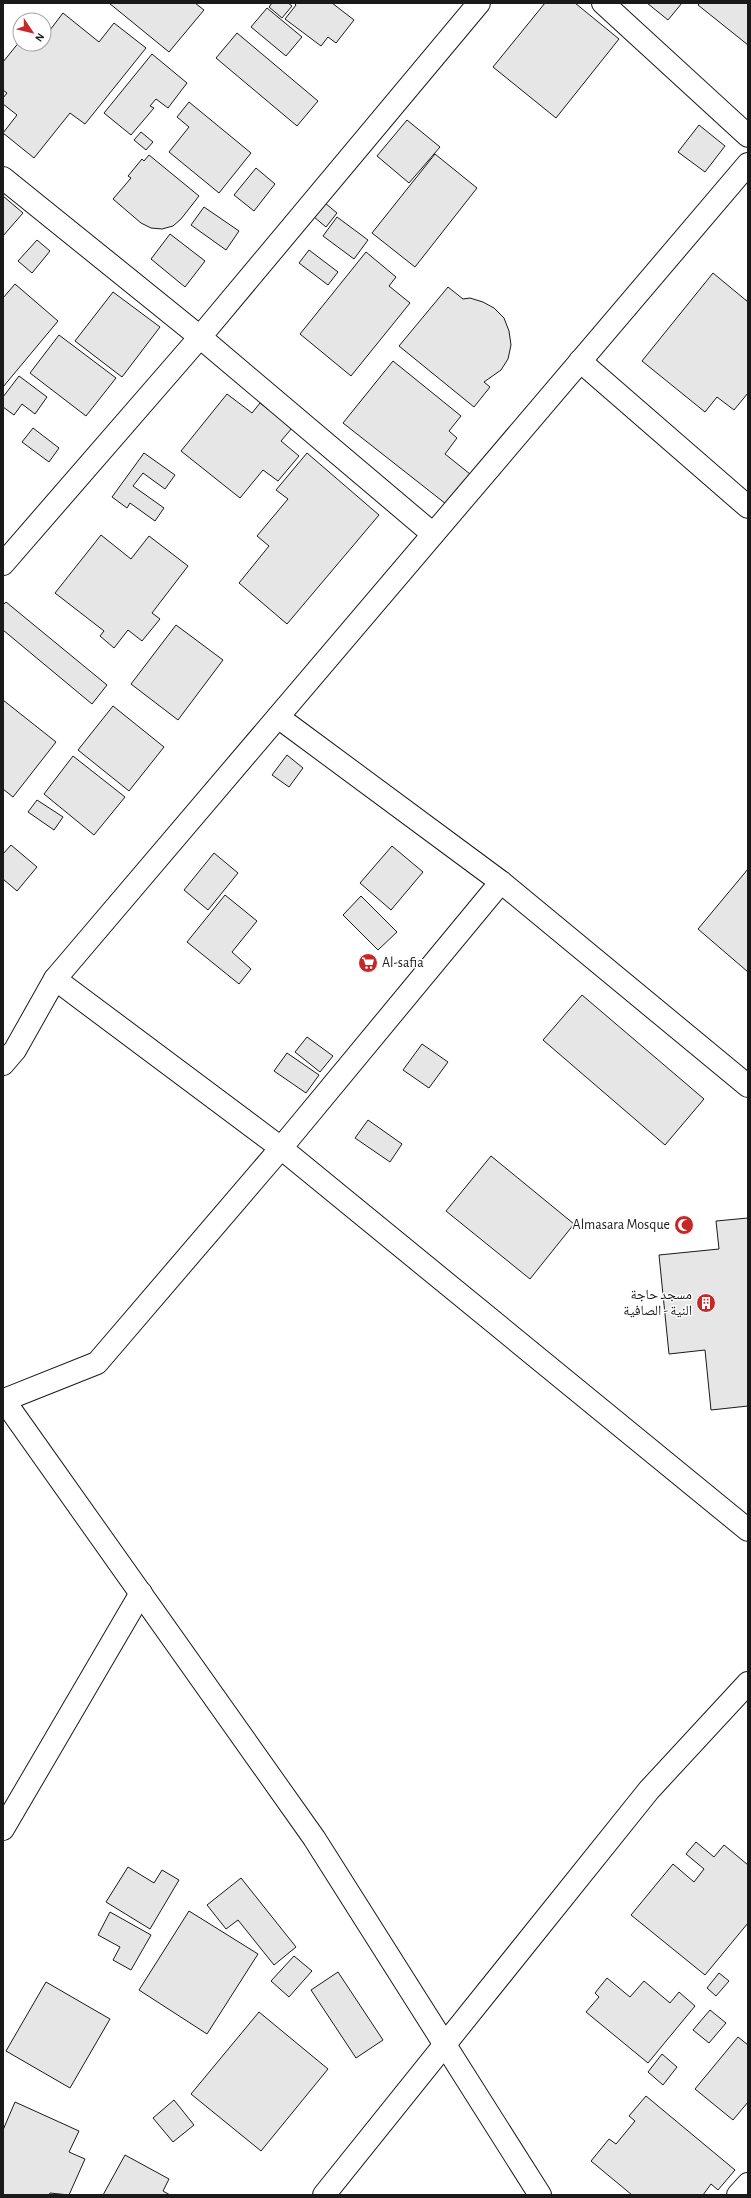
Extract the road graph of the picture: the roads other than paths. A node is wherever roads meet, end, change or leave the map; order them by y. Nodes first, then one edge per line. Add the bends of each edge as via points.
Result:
1 (479, 3) edge
2 (603, 3) edge
3 (748, 136) edge
4 (748, 164) edge
5 (3, 178) edge
6 (200, 337) junction
7 (580, 361) junction
8 (748, 507) edge
9 (433, 534) junction
10 (3, 564) edge
11 (278, 716) junction
12 (501, 882) junction
13 (55, 979) junction
14 (3, 1064) edge
15 (748, 1086) edge
16 (281, 1148) junction
17 (3, 1400) edge
18 (748, 1530) edge
19 (141, 1593) junction
20 (748, 1683) edge
21 (3, 1829) edge
22 (445, 2047) junction
23 (748, 2184) edge
24 (324, 2195) edge
25 (540, 2195) edge
26 (738, 2195) edge

1 - 6 street
2 - 3 street
4 - 7 street
5 - 6 street
6 - 9 street
6 - 10 street
7 - 8 street
7 - 9 street
9 - 11 street
11 - 12 street
11 - 13 street
12 - 15 street
12 - 16 street
13 - 14 street via 15,1050
13 - 16 street
16 - 17 street via 97,1363
16 - 18 street
17 - 19 street
19 - 21 street
19 - 22 street via 314,1838
20 - 22 street via 649,1790
22 - 24 street
22 - 25 street
23 - 26 street

